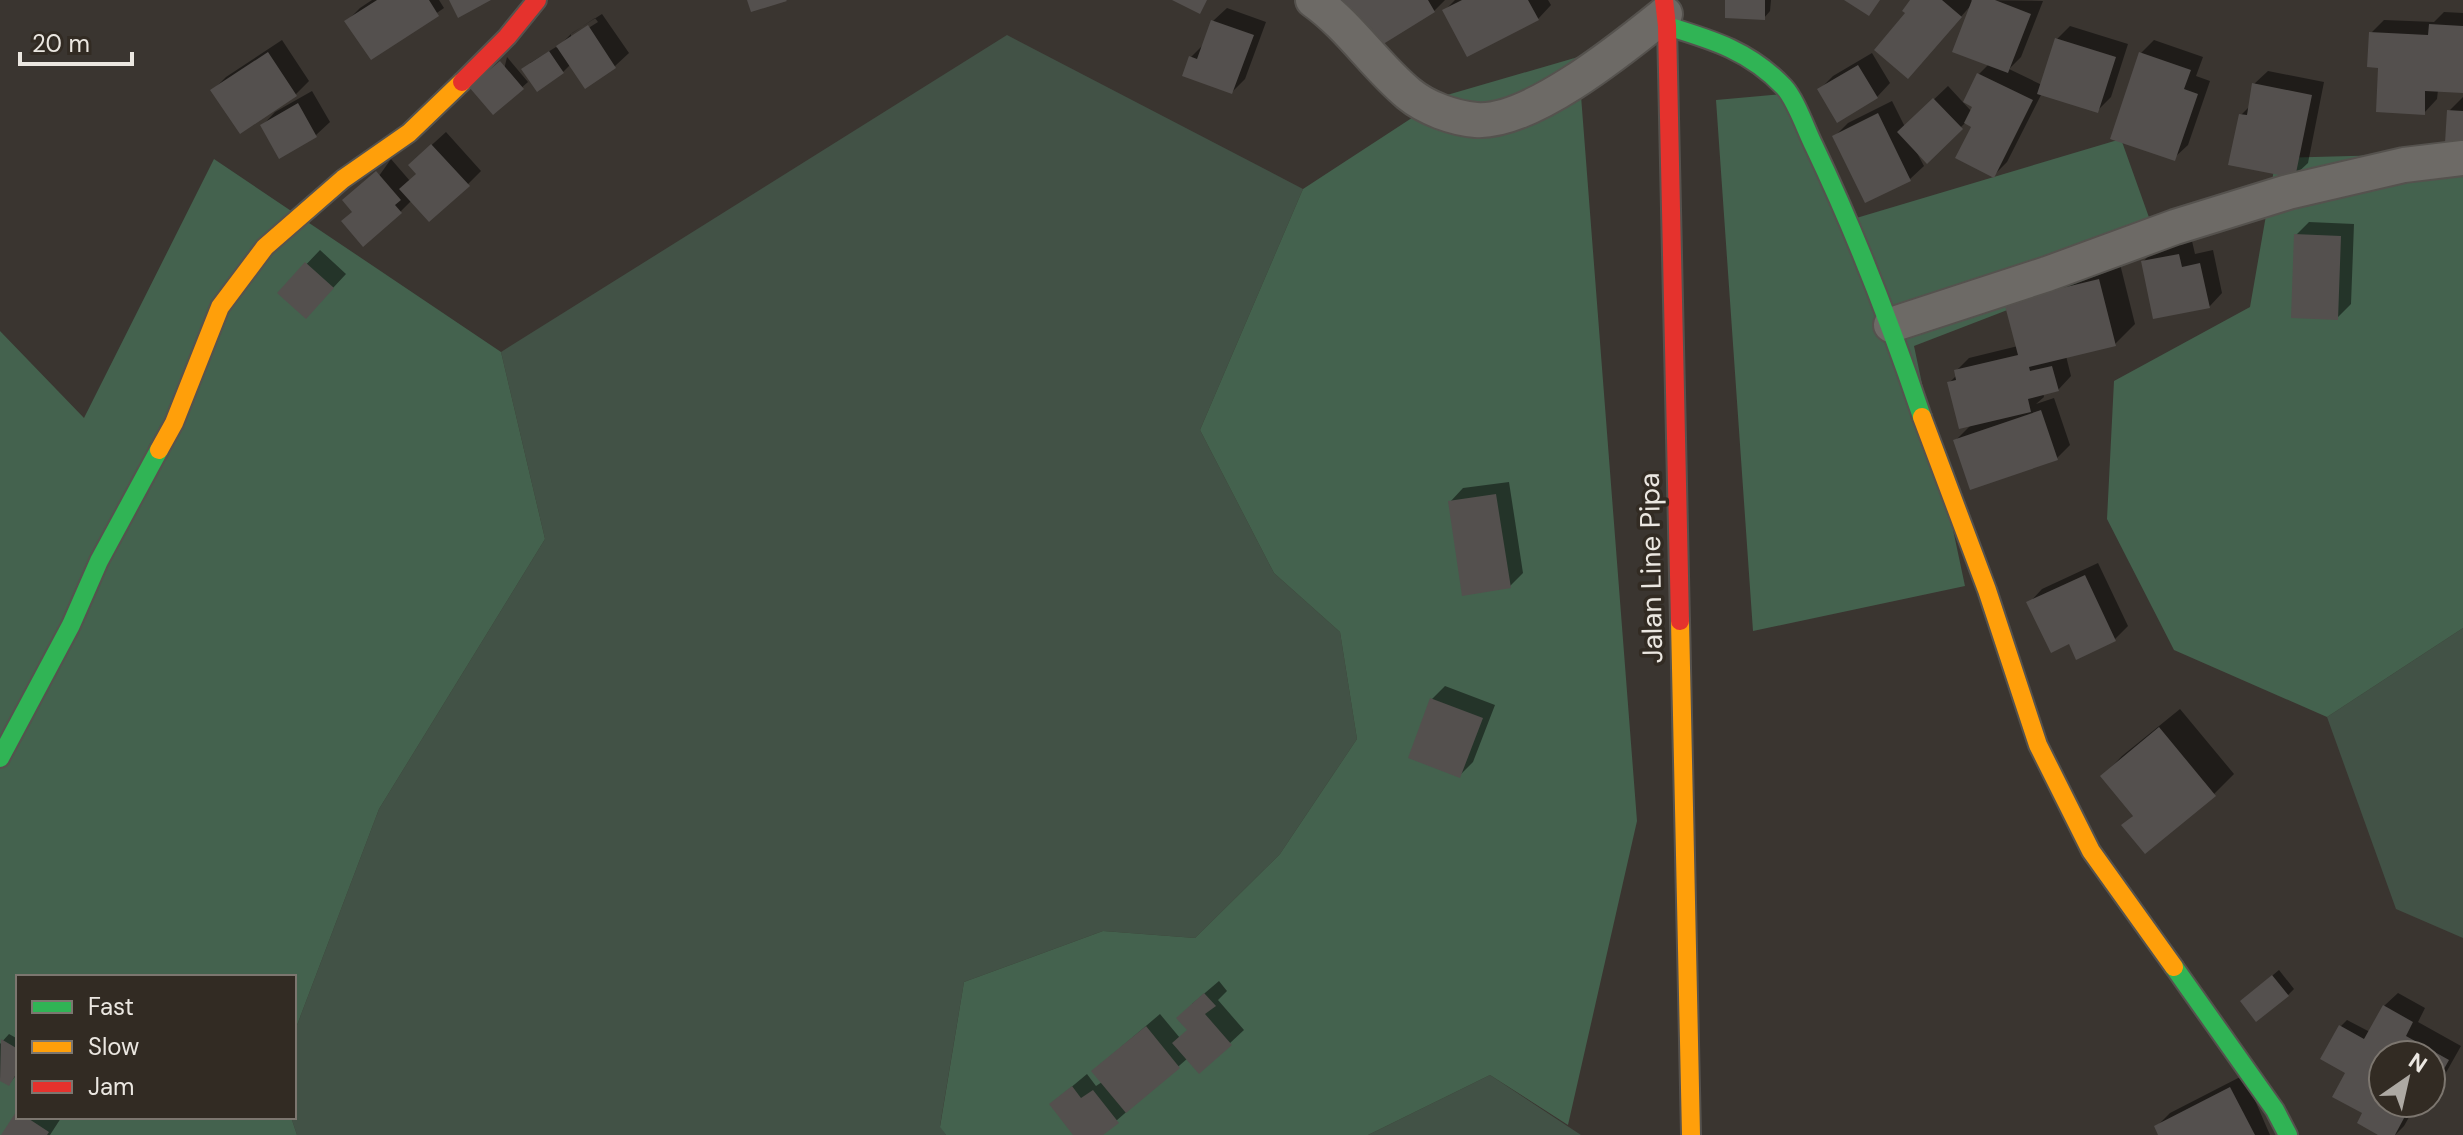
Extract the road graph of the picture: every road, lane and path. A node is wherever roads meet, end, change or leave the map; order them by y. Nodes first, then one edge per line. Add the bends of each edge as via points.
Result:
1 (537, 0) edge
2 (1313, 0) edge
3 (1665, 13) edge
4 (2463, 158) edge
5 (1891, 325) junction
6 (0, 758) edge
7 (1691, 1135) edge
8 (2288, 1135) edge

1 - 6 street via 507,37 409,133 343,179 265,247 220,307 174,423
2 - 3 street via 1424,105 1477,120 1504,116 1542,100
3 - 5 street via 1748,56 1786,89
3 - 7 street, Jalan Line Pipa
4 - 5 street via 2404,165 2288,192
5 - 8 street via 2043,756 2091,851

